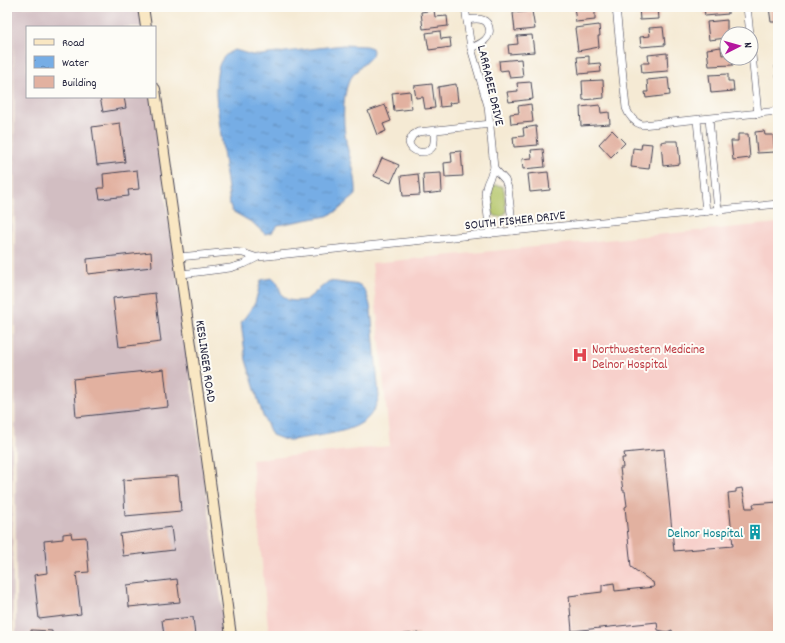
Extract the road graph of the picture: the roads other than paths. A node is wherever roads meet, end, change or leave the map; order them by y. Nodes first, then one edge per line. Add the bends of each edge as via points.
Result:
1 (143, 7) edge
2 (465, 7) edge
3 (616, 7) edge
4 (747, 7) edge
5 (467, 20) junction
6 (146, 26) edge
7 (749, 26) edge
8 (471, 48) junction
9 (753, 66) edge
10 (156, 96) edge
11 (778, 111) edge
12 (758, 114) junction
13 (709, 119) junction
14 (697, 120) junction
15 (491, 124) junction
16 (434, 130) dead end
17 (494, 168) junction
18 (778, 204) edge
19 (718, 211) junction
20 (706, 212) junction
21 (513, 231) junction
22 (490, 234) junction
23 (179, 257) junction
24 (256, 257) junction
25 (182, 274) junction
26 (231, 636) edge

1 - 6 main road
2 - 5 street, LARRABEE DRIVE
3 - 14 street via 626,108 630,117 642,125
4 - 7 street
5 - 8 street, LARRABEE DRIVE
5 - 8 street via 484,20 490,29 486,40
8 - 15 street, LARRABEE DRIVE
9 - 12 street
10 - 23 main road, KESLINGER ROAD
11 - 12 street
12 - 13 street
13 - 14 street
13 - 19 street
14 - 20 street
15 - 16 street
15 - 17 street, LARRABEE DRIVE
17 - 21 street via 505,180 508,188
17 - 22 street, LARRABEE DRIVE via 485,192
18 - 19 street, SOUTH FISHER DRIVE
19 - 20 street, SOUTH FISHER DRIVE
20 - 21 street, SOUTH FISHER DRIVE
21 - 22 street, SOUTH FISHER DRIVE
22 - 24 street, SOUTH FISHER DRIVE
23 - 24 street, SOUTH FISHER DRIVE via 230,252
23 - 25 main road, KESLINGER ROAD
24 - 25 street, SOUTH FISHER DRIVE via 230,268
25 - 26 main road, KESLINGER ROAD

